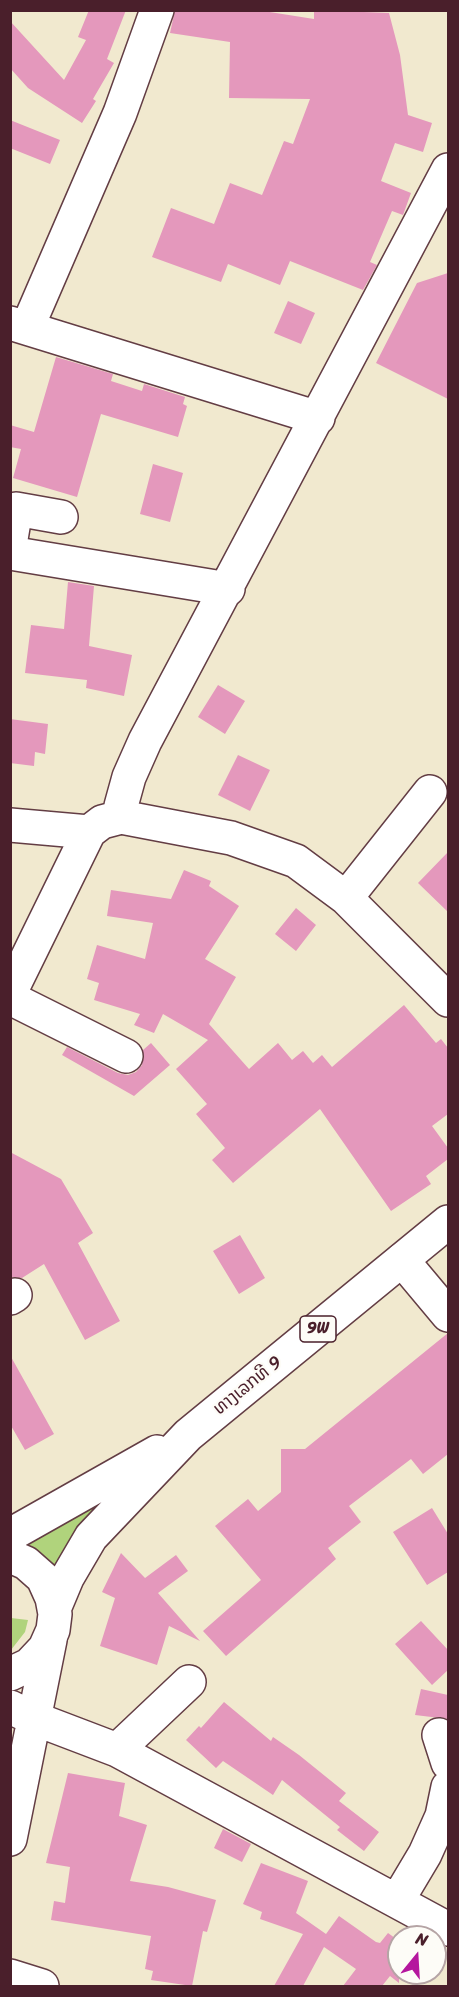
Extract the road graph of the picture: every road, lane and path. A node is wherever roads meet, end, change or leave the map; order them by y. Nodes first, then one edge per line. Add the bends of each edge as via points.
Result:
1 (157, 10) edge
2 (448, 170) edge
3 (19, 325) edge
4 (318, 418) junction
5 (61, 517) dead end
6 (10, 545) edge
7 (10, 553) edge
8 (228, 589) junction
9 (430, 792) dead end
10 (121, 817) junction
11 (10, 825) edge
12 (89, 832) junction
13 (346, 898) junction
14 (10, 996) edge
15 (448, 1000) edge
16 (126, 1056) dead end
17 (448, 1222) edge
18 (402, 1260) junction
19 (448, 1315) edge
20 (188, 1435) junction
21 (10, 1535) edge
22 (10, 1556) edge
23 (52, 1625) junction
24 (10, 1674) edge
25 (189, 1682) dead end
26 (22, 1712) edge
27 (117, 1750) junction
28 (448, 1787) edge
29 (10, 1839) edge
30 (397, 1901) junction
31 (448, 1929) edge
32 (10, 1976) edge
33 (42, 1986) edge

1 - 3 street via 120,113
2 - 4 street
3 - 4 street
4 - 8 street
5 - 6 street via 16,509
7 - 8 street
8 - 10 street via 145,741 129,777
9 - 13 street
10 - 12 street via 102,822
10 - 13 street via 231,838 296,861
11 - 12 street
12 - 14 street
13 - 15 street
14 - 16 street
17 - 18 street, ທາງເລກທີ 9 / 9W
18 - 19 street
18 - 20 street, ທາງເລກທີ 9 / 9W
20 - 21 street, ທາງເລກທີ 9 / 9W
20 - 23 street, ທາງເລກທີ 9 / 9W via 92,1537 67,1578
22 - 23 street via 26,1563 43,1578
23 - 24 street, ທາງເລກທີ 9 / 9W via 38,1658
23 - 26 street
25 - 27 street
26 - 27 street
26 - 29 street
27 - 30 street
28 - 30 street via 442,1816
30 - 31 street
32 - 33 street

